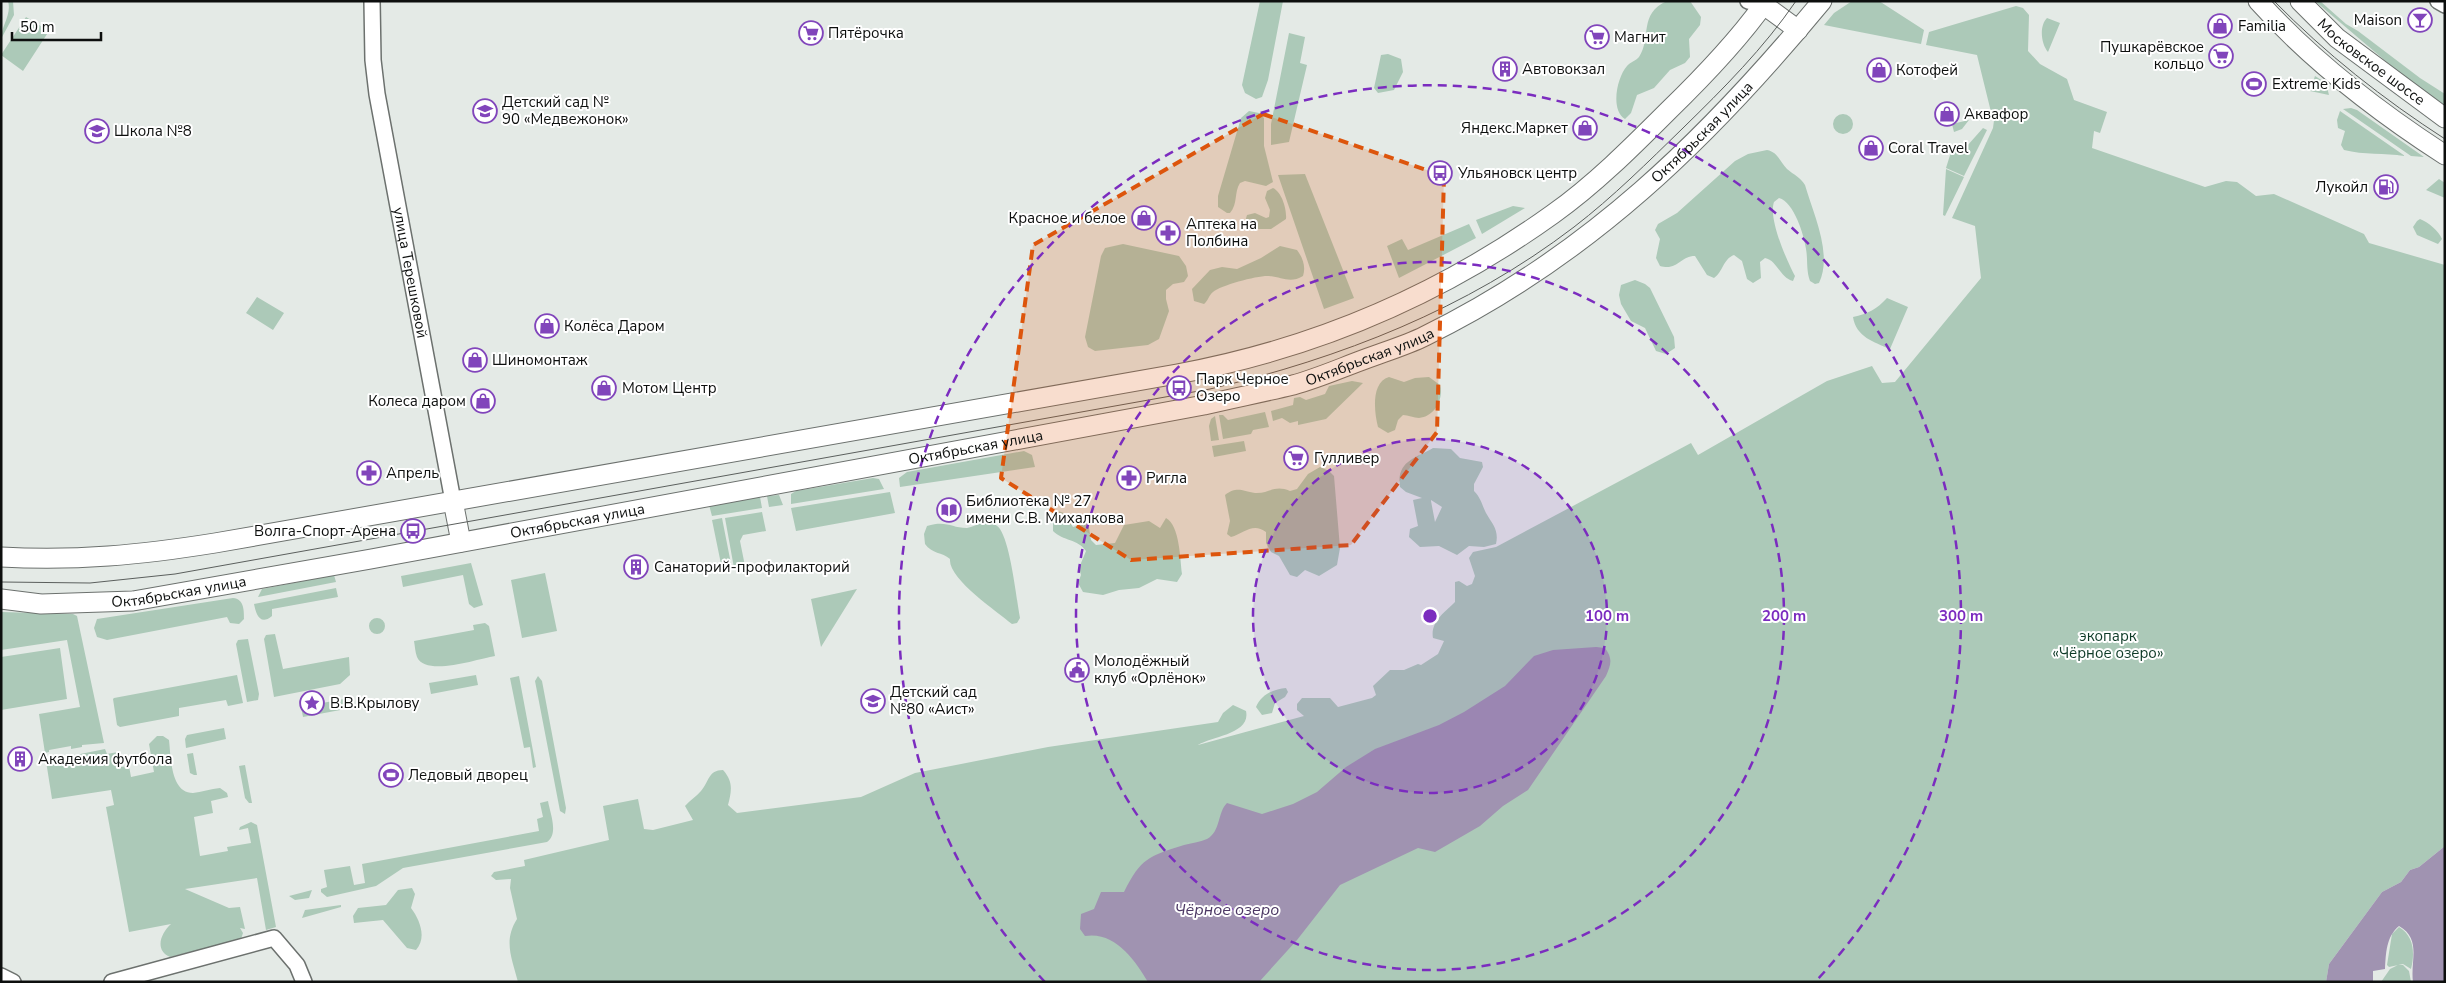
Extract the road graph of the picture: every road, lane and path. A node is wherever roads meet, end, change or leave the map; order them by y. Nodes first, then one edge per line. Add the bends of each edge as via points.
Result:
1 (372, 1) edge
2 (1822, 1) edge
3 (2258, 1) edge
4 (2300, 1) edge
5 (2438, 1) edge
6 (1760, 2) edge
7 (2445, 4) edge
8 (1798, 30) junction
9 (2445, 118) edge
10 (2445, 154) edge
11 (453, 501) junction
12 (461, 542) junction
13 (1, 557) edge
14 (1, 599) edge
15 (1, 976) edge
16 (13, 982) edge
17 (112, 982) edge
18 (304, 982) edge

1 - 11 street, улица Терешковой via 377,94
2 - 8 main road, Октябрьская улица
3 - 10 main road, Московское шоссе via 2328,69
4 - 9 main road, Московское шоссе via 2337,38
5 - 7 street
6 - 8 main road
6 - 11 main road via 1712,67 1651,128 1554,214 1456,277 1392,309 1330,333 1276,351 1201,369
8 - 12 main road, Октябрьская улица via 1729,109 1641,194 1599,228 1515,286 1423,337 1394,349 1294,384 1204,405
11 - 12 main road, улица Терешковой
11 - 13 main road via 140,555 69,559
12 - 14 main road, Октябрьская улица via 133,601 40,604
15 - 16 street
17 - 18 street via 274,938 297,966

